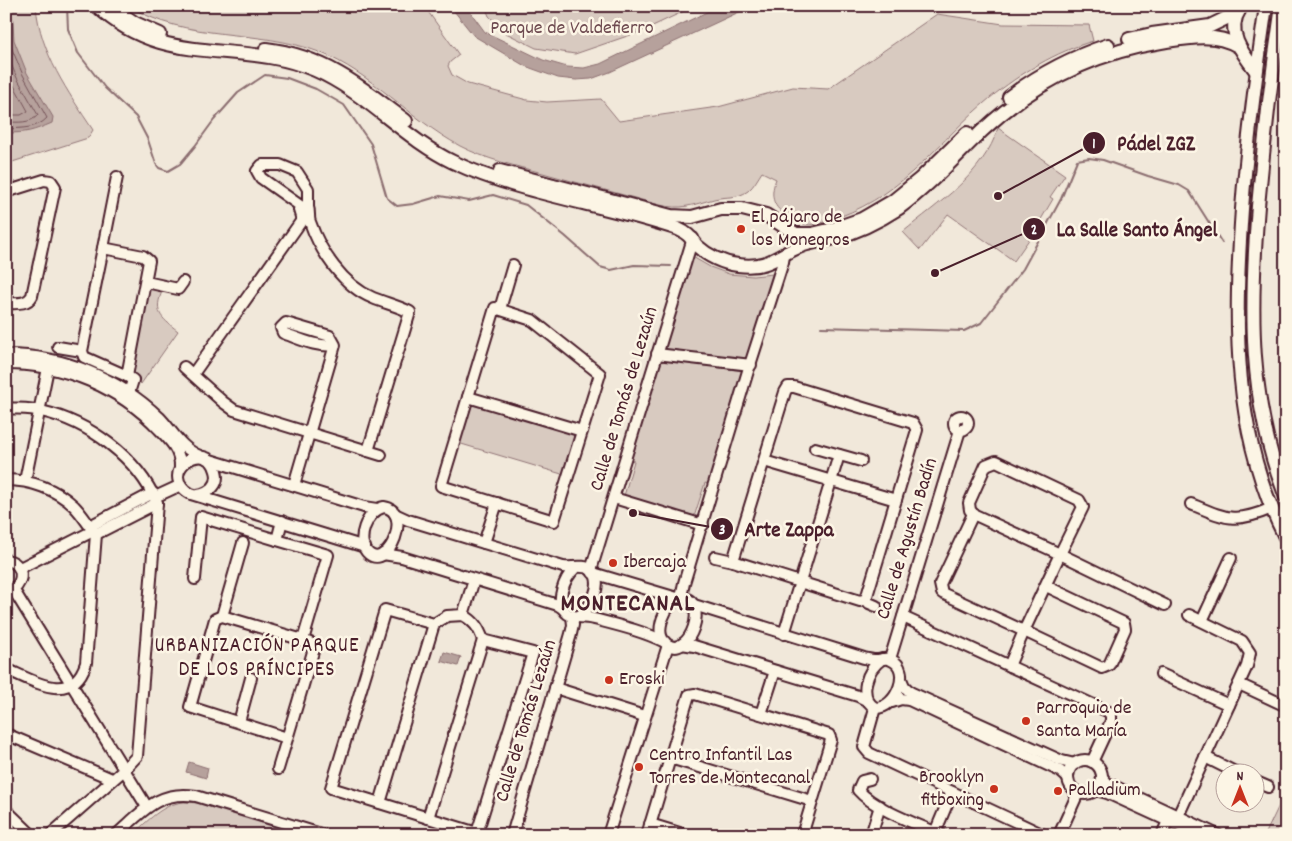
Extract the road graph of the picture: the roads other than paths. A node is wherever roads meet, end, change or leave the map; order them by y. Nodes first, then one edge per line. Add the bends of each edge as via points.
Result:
1 (97, 6) edge
2 (110, 6) edge
3 (1266, 6) edge
4 (1282, 6) edge
5 (1240, 9) edge
6 (1239, 48) junction
7 (1258, 57) junction
8 (1280, 60) edge
9 (1256, 71) junction
10 (117, 177) dead end
11 (6, 192) edge
12 (305, 207) junction
13 (702, 215) junction
14 (305, 219) junction
15 (785, 228) junction
16 (692, 238) junction
17 (103, 248) junction
18 (784, 255) junction
19 (513, 265) dead end
20 (146, 282) junction
21 (183, 282) dead end
22 (6, 303) edge
23 (500, 309) junction
24 (335, 345) dead end
25 (58, 347) dead end
26 (82, 351) junction
27 (657, 354) junction
28 (6, 355) edge
29 (6, 364) edge
30 (751, 365) junction
31 (184, 367) dead end
32 (48, 368) junction
33 (193, 374) junction
34 (127, 376) junction
35 (129, 393) junction
36 (468, 397) junction
37 (6, 408) edge
38 (40, 411) junction
39 (960, 430) dead end
40 (582, 431) junction
41 (310, 433) junction
42 (815, 448) dead end
43 (368, 451) junction
44 (381, 455) dead end
45 (839, 455) junction
46 (205, 458) junction
47 (764, 461) junction
48 (861, 462) dead end
49 (180, 468) junction
50 (6, 480) edge
51 (831, 480) junction
52 (25, 481) junction
53 (181, 485) junction
54 (294, 485) junction
55 (198, 495) junction
56 (155, 498) junction
57 (614, 498) junction
58 (1286, 498) edge
59 (896, 500) junction
60 (497, 503) junction
61 (1191, 504) dead end
62 (1272, 508) junction
63 (377, 509) junction
64 (395, 514) junction
65 (973, 514) junction
66 (282, 522) junction
67 (703, 525) junction
68 (93, 530) junction
69 (1286, 539) edge
70 (277, 540) junction
71 (242, 543) dead end
72 (484, 543) junction
73 (365, 548) junction
74 (383, 554) junction
75 (1060, 554) junction
76 (715, 557) dead end
77 (1231, 558) dead end
78 (6, 560) edge
79 (733, 561) junction
80 (20, 568) junction
81 (575, 568) junction
82 (592, 572) junction
83 (195, 579) dead end
84 (474, 580) junction
85 (799, 582) junction
86 (1046, 586) junction
87 (10, 590) edge
88 (679, 598) junction
89 (866, 598) junction
90 (694, 605) junction
91 (1165, 605) dead end
92 (876, 606) dead end
93 (564, 608) junction
94 (463, 615) junction
95 (1189, 615) dead end
96 (222, 616) junction
97 (576, 616) junction
98 (903, 617) junction
99 (1202, 621) junction
100 (434, 624) junction
101 (1024, 631) junction
102 (784, 634) junction
103 (303, 640) junction
104 (483, 640) junction
105 (666, 643) junction
106 (682, 644) junction
107 (886, 659) junction
108 (1009, 666) junction
109 (6, 669) edge
110 (775, 671) junction
111 (1161, 674) dead end
112 (251, 678) dead end
113 (900, 679) junction
114 (1238, 684) junction
115 (71, 685) junction
116 (555, 688) junction
117 (892, 702) junction
118 (871, 704) junction
119 (1228, 704) junction
120 (1286, 706) edge
121 (761, 714) junction
122 (644, 716) junction
123 (239, 722) junction
124 (6, 734) edge
125 (287, 738) junction
126 (670, 758) junction
127 (1205, 758) junction
128 (1092, 762) junction
129 (1074, 764) junction
130 (1218, 764) edge
131 (278, 769) dead end
132 (124, 770) junction
133 (1102, 777) junction
134 (1068, 778) junction
135 (112, 779) junction
136 (870, 779) dead end
137 (1264, 785) edge
138 (1268, 787) dead end
139 (1096, 790) junction
140 (952, 792) junction
141 (1078, 793) junction
142 (812, 801) junction
143 (380, 803) junction
144 (880, 806) junction
145 (147, 807) junction
146 (6, 810) edge
147 (428, 818) junction
148 (1173, 818) junction
149 (650, 824) junction
150 (299, 831) edge
151 (937, 834) edge
152 (32, 835) edge
153 (50, 835) edge
154 (116, 835) edge
155 (324, 835) edge
156 (512, 835) edge
157 (608, 835) edge
158 (647, 835) edge
159 (686, 835) edge
160 (802, 835) edge
161 (872, 835) edge
162 (1044, 835) edge
163 (1059, 835) edge
164 (1162, 835) edge
165 (1199, 835) edge
166 (1218, 835) edge

1 - 16 main road via 118,23 157,42 201,51 269,58 314,69 358,95 423,144 469,169 518,186 665,224
2 - 13 main road via 135,24 176,39 282,51 326,65 363,87 449,151 486,167 658,214
3 - 7 main road
4 - 8 main road
5 - 6 main road via 1234,25
5 - 15 main road via 1210,26 1124,40 1070,59 1008,97 920,179 877,211 847,225 818,233 799,234
6 - 7 main road
6 - 9 main road
6 - 18 main road via 1217,38 1202,37 1131,47 1083,63 1017,101 920,191 891,213 857,230 804,245
7 - 8 main road
7 - 9 main road
8 - 58 main road via 1262,164 1253,320 1263,422 1275,471
9 - 62 main road via 1240,234 1238,354 1247,425
10 - 17 street
11 - 22 street via 44,180 52,181 55,188 32,296 25,302
12 - 12 street via 308,189 296,172 280,165 262,165 257,172 261,178
12 - 14 street via 310,212
13 - 15 main road via 721,209 747,209 766,215
13 - 16 main road via 694,226
14 - 33 street
14 - 43 street via 343,278 371,297 410,312
15 - 18 main road via 788,239
16 - 18 main road via 710,255 736,264 759,265
16 - 27 street, Calle de Tomás de Lezaún
17 - 20 street via 143,256 149,261
17 - 26 street
18 - 30 street
19 - 23 street
20 - 21 street via 178,289
20 - 34 street
23 - 36 street via 496,308
23 - 40 street via 532,320 600,374
24 - 41 street
25 - 26 street
26 - 34 street via 84,357
27 - 30 street
27 - 57 street, Calle de Tomás de Lezaún
28 - 35 street via 67,364 93,373
29 - 32 street
30 - 67 street
31 - 33 street
32 - 38 street
32 - 49 street via 90,381 136,409 179,453
33 - 41 street via 234,410
34 - 35 street via 133,380
35 - 46 street via 167,424 185,448
36 - 40 street
36 - 60 street via 441,486
37 - 38 street
38 - 52 street
38 - 56 street via 62,417 103,439 121,453
39 - 98 street, Calle de Agustín Badín
40 - 60 street via 558,522
41 - 43 street
41 - 54 street
42 - 45 street
43 - 44 street
45 - 48 street
45 - 51 street
46 - 49 street via 198,456 187,460
46 - 54 street
46 - 55 street via 215,468 217,480 210,491
47 - 51 street
47 - 59 street via 785,392 788,387 794,387 913,423 917,430
47 - 79 street
49 - 53 street
50 - 52 street
51 - 59 street
51 - 85 street
52 - 68 street via 63,497
53 - 55 street
53 - 56 street
54 - 63 street
55 - 66 street
56 - 68 street
56 - 132 street via 137,756
57 - 67 street
57 - 82 street, Calle de Tomás de Lezaún
59 - 89 street
60 - 72 street
61 - 62 street via 1233,519 1247,518
62 - 69 main road
63 - 64 street via 388,508
63 - 73 street via 365,527
64 - 72 street
64 - 74 street via 396,536
65 - 75 street
65 - 75 street via 969,504 986,465 1001,464 1079,500 1083,507
65 - 101 street via 940,584 942,593
66 - 70 street
66 - 73 street
67 - 88 street
68 - 80 street
68 - 115 street via 86,663 82,674
70 - 83 street via 201,517
70 - 103 street via 328,555
71 - 96 street
72 - 81 street
73 - 74 street via 373,556
74 - 84 street
75 - 86 street
75 - 91 street
76 - 79 street
77 - 99 street
78 - 80 street
79 - 85 street
80 - 87 street via 22,577
81 - 82 street via 583,567
81 - 93 street via 563,586
82 - 88 street
82 - 97 street via 596,589 593,600
84 - 93 street
84 - 94 street
85 - 89 street via 860,601
85 - 102 street
86 - 101 street
86 - 101 street via 1124,623 1125,628 1109,664 1102,668
87 - 115 street
88 - 90 street via 690,599
88 - 105 street via 663,617 662,631
89 - 92 street
90 - 102 street
90 - 106 street via 694,627
93 - 97 street
94 - 100 street via 447,616
94 - 104 street via 474,622
95 - 99 street
96 - 103 street
96 - 123 street via 215,619 190,707
97 - 105 street
97 - 116 street, Calle de Tomás Lezaún
98 - 107 street, Calle de Agustín Badín
98 - 108 street
99 - 114 street via 1242,641 1250,653
100 - 143 street
100 - 143 street via 385,610 331,788
101 - 108 street
102 - 107 street via 864,658
103 - 125 street via 315,645
104 - 147 street
104 - 147 street via 533,653 530,663 477,833
105 - 106 street via 675,647
105 - 122 street
106 - 110 street
107 - 113 street via 899,667
107 - 118 street via 874,666 868,676 866,688
108 - 128 street via 1110,714 1111,721
109 - 115 street via 52,688
110 - 118 street via 858,696
110 - 121 street
111 - 119 street
112 - 123 street
113 - 117 street
113 - 129 street via 912,693
114 - 119 street
114 - 120 street
115 - 132 street
116 - 122 street
116 - 156 street, Calle de Tomás Lezaún
117 - 118 street via 884,707
117 - 134 street via 909,700 1060,771
118 - 140 street via 865,750
119 - 127 street
121 - 126 street via 696,694 689,695
121 - 142 street via 829,735 831,740
122 - 157 street
123 - 125 street
124 - 135 street
125 - 131 street
126 - 142 street
126 - 149 street
127 - 130 street
127 - 148 street
128 - 129 street via 1085,760
128 - 133 street via 1100,768
129 - 134 street
132 - 135 street
132 - 145 street
133 - 139 street
133 - 148 street
134 - 141 street via 1070,786
135 - 153 street
136 - 144 street via 862,781 858,790
137 - 138 street
139 - 141 street via 1088,794
139 - 148 street
140 - 151 street
140 - 162 street
141 - 163 street
142 - 160 street
143 - 147 street
144 - 151 street
144 - 161 street
145 - 150 street via 163,798 186,794
145 - 154 street
146 - 152 street
148 - 164 street
148 - 165 street
148 - 166 street
149 - 158 street
149 - 159 street
150 - 155 street

